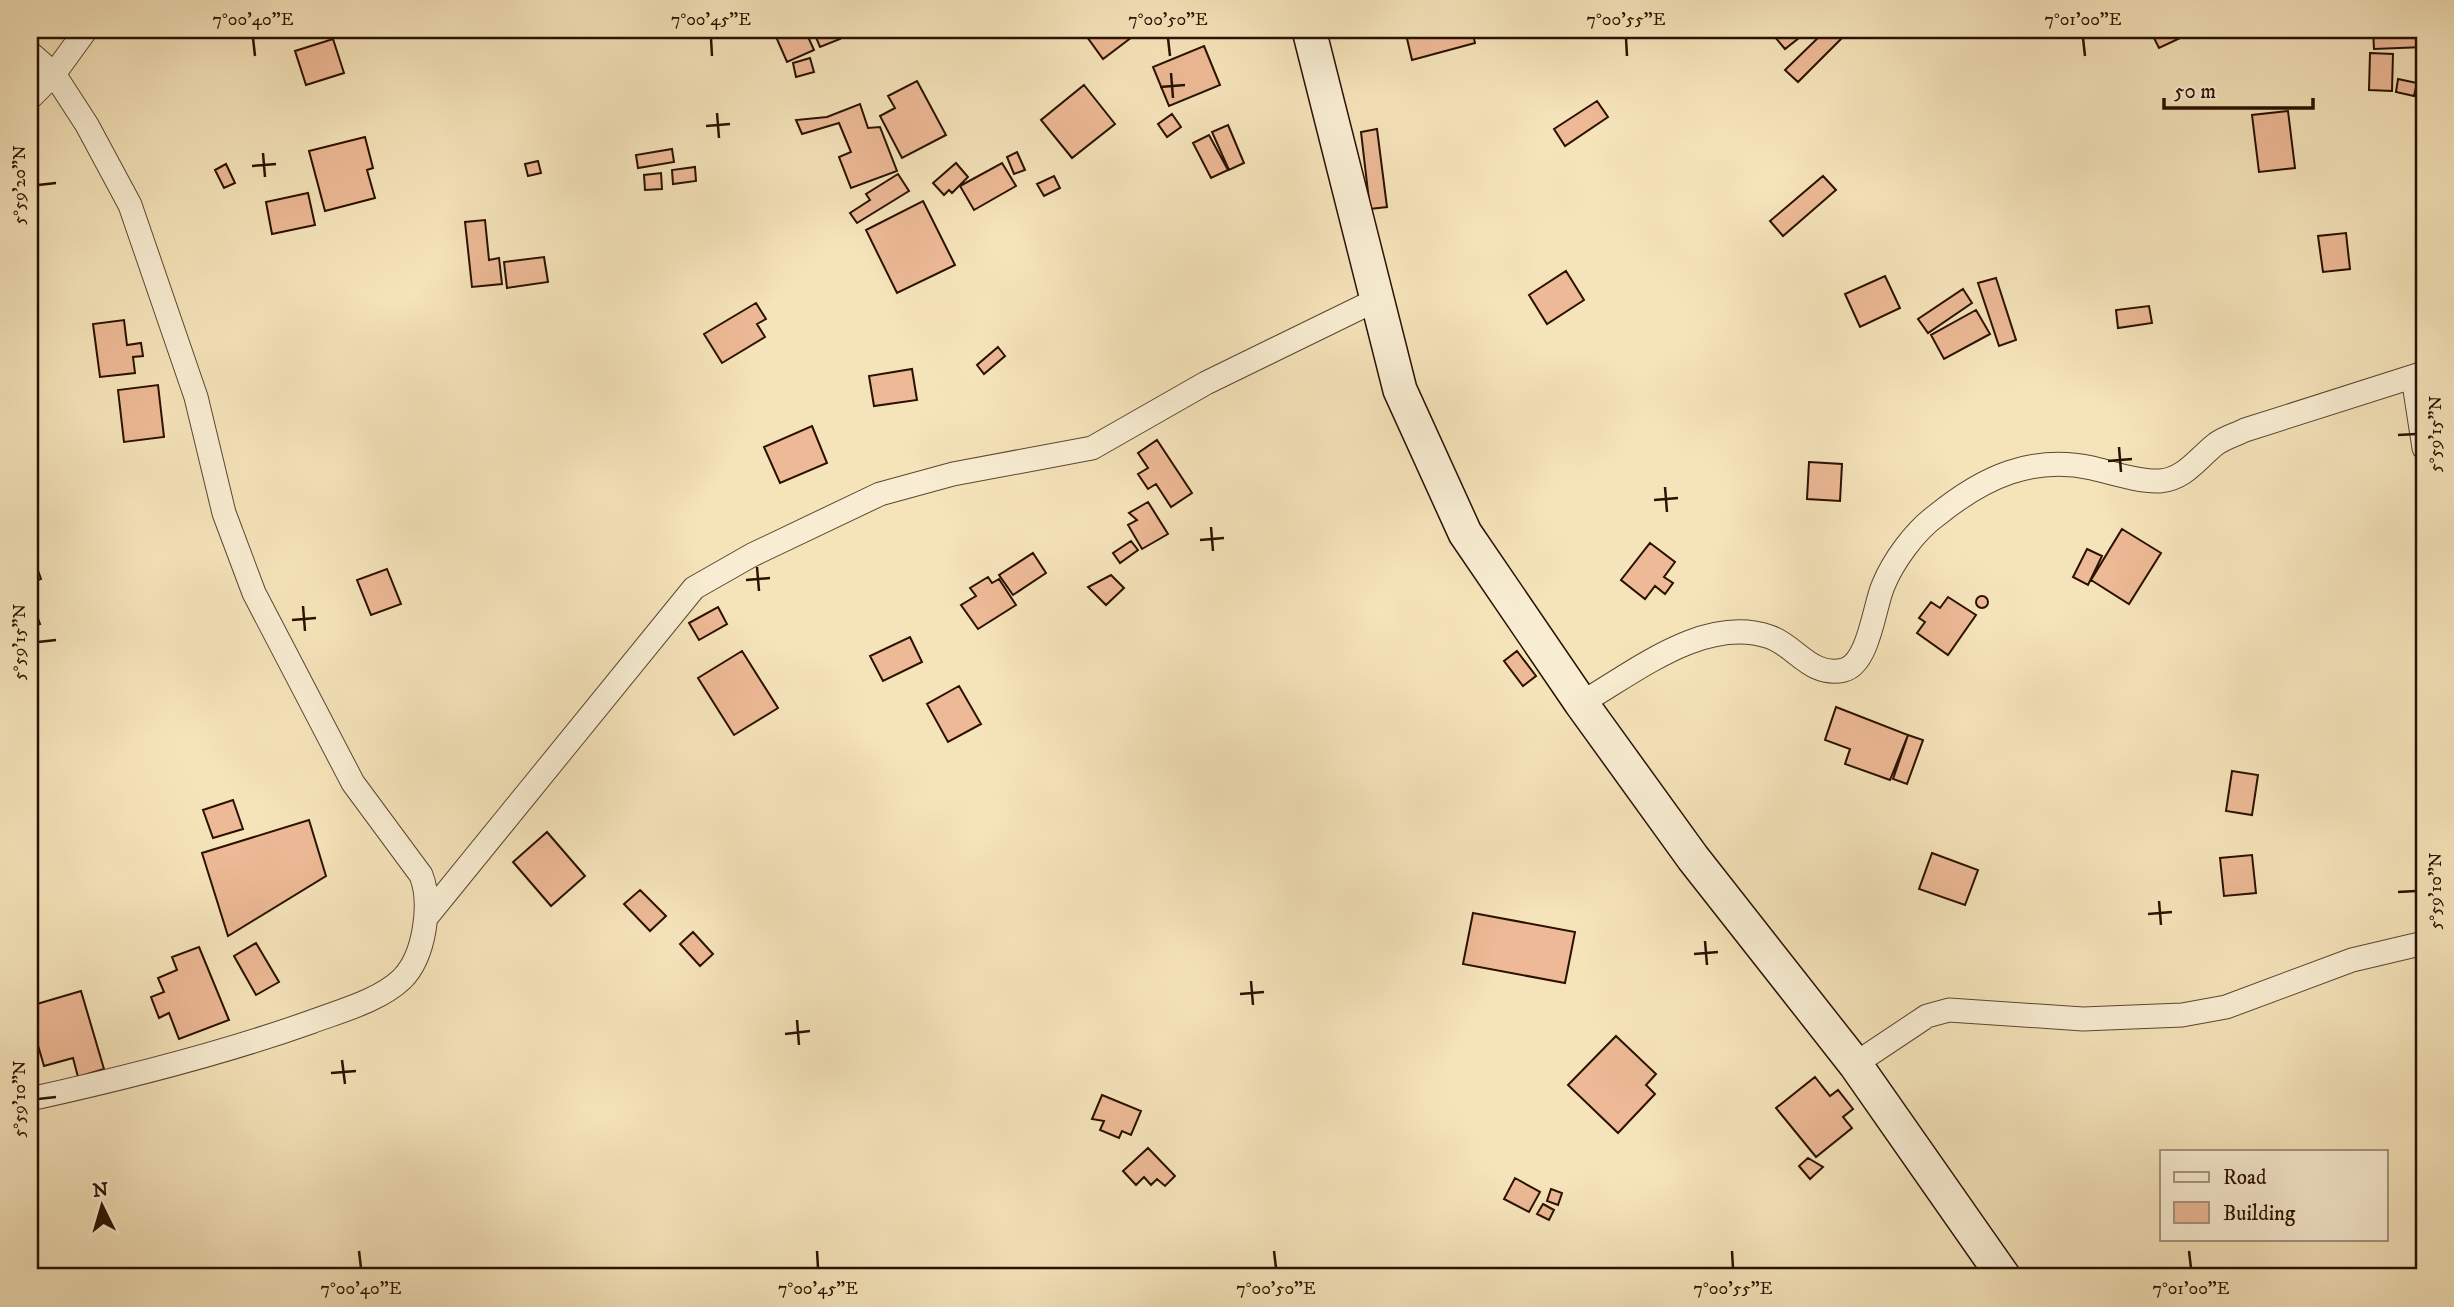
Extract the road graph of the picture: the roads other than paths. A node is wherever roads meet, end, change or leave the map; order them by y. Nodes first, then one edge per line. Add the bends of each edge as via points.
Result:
1 (86, 30) edge
2 (1309, 30) edge
3 (30, 52) edge
4 (54, 74) junction
5 (30, 98) edge
6 (1376, 300) junction
7 (2419, 375) edge
8 (2424, 448) edge
9 (1581, 703) junction
10 (429, 914) junction
11 (2424, 943) edge
12 (1855, 1064) junction
13 (30, 1099) edge
14 (2004, 1277) edge

1 - 4 street
2 - 6 street
3 - 4 street
4 - 5 street
4 - 10 street via 130,205 146,246 196,397 224,513 254,593 354,783 421,874
6 - 9 street via 1400,390 1465,533
6 - 10 street via 1206,383 1092,448 953,474 880,494 694,588
7 - 8 street
7 - 9 street via 2245,430 2218,443 2178,477 2158,481 2046,462 2019,468 1972,491 1935,516 1900,555 1883,586 1862,654 1847,669 1829,672 1811,666 1772,638 1746,631 1722,632 1679,649
9 - 12 street via 1693,858
10 - 13 street via 403,978 376,995 223,1053
11 - 12 street via 2352,960 2226,1007 2182,1015 2083,1019 1949,1010 1927,1016
12 - 14 street

